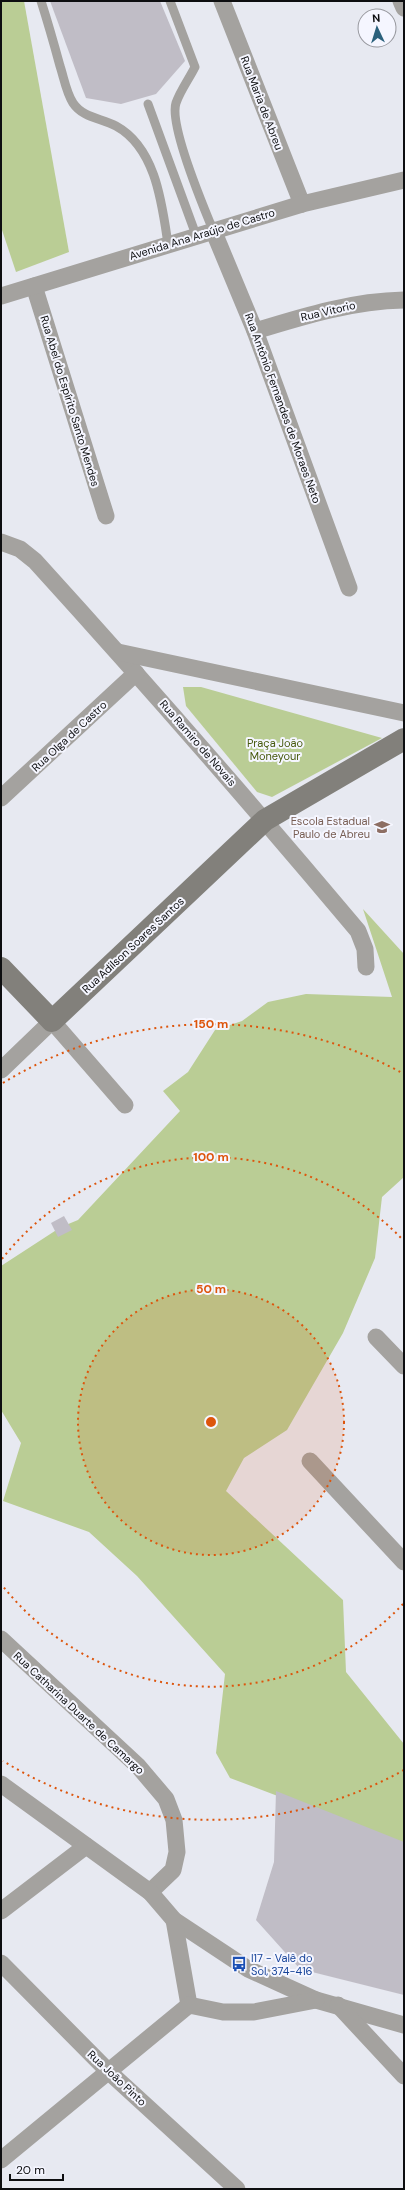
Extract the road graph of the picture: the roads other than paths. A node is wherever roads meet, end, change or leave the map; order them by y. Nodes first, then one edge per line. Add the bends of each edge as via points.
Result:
1 (41, 1) edge
2 (170, 1) edge
3 (222, 1) edge
4 (401, 1) edge
5 (404, 8) edge
6 (148, 104) dead end
7 (404, 180) edge
8 (302, 204) junction
9 (213, 230) junction
10 (196, 235) junction
11 (168, 244) junction
12 (34, 286) junction
13 (1, 296) edge
14 (404, 300) edge
15 (255, 331) junction
16 (106, 516) dead end
17 (1, 542) edge
18 (349, 588) dead end
19 (118, 652) junction
20 (136, 673) junction
21 (404, 713) edge
22 (404, 739) edge
23 (1, 798) edge
24 (265, 820) junction
25 (366, 967) dead end
26 (1, 968) edge
27 (52, 1021) junction
28 (1, 1070) edge
29 (125, 1105) dead end
30 (376, 1337) dead end
31 (404, 1366) edge
32 (310, 1461) dead end
33 (404, 1562) edge
34 (1, 1639) edge
35 (1, 1784) edge
36 (86, 1846) junction
37 (150, 1892) junction
38 (1, 1911) edge
39 (174, 1920) junction
40 (1, 1963) edge
41 (316, 2000) junction
42 (189, 2005) junction
43 (338, 2005) junction
44 (404, 2025) edge
45 (108, 2071) junction
46 (404, 2076) edge
47 (1, 2160) edge
48 (237, 2189) edge

1 - 11 lane via 73,103 82,113 116,126 136,141 148,163 162,199
2 - 9 lane via 195,67 176,102 174,112 177,130
3 - 8 street, Rua Maria de Abreu
4 - 5 street
6 - 10 lane
7 - 8 street, Avenida Ana Araújo de Castro
8 - 9 street, Avenida Ana Araújo de Castro
9 - 10 street, Avenida Ana Araújo de Castro
9 - 15 street, Rua Antônio Fernandes de Moraes Neto
10 - 11 street, Avenida Ana Araújo de Castro
11 - 12 street, Avenida Ana Araújo de Castro
12 - 13 street, Avenida Ana Araújo de Castro
12 - 16 street, Rua Abel do Espírito Santo Mendes
14 - 15 street, Rua Vitorio via 382,300 314,312
15 - 18 street, Rua Antônio Fernandes de Moraes Neto
17 - 19 street, Rua Ramiro de Novais via 20,548 35,561
19 - 20 street, Rua Ramiro de Novais
19 - 21 street
20 - 23 street, Rua Olga de Castro
20 - 24 street, Rua Ramiro de Novais
22 - 24 street, Rua Adilson Soares Santos
24 - 25 street, Rua Ramiro de Novais via 358,931 365,949
24 - 27 street, Rua Adilson Soares Santos
26 - 27 street
27 - 28 street, Rua Adilson Soares Santos
27 - 29 street
30 - 31 street
32 - 33 street
34 - 37 street, Rua Catharina Duarte de Camargo via 138,1766 166,1799 174,1820 177,1852 172,1870
35 - 36 street
36 - 37 street
36 - 38 street
37 - 39 street
39 - 41 street via 248,1969
39 - 42 street
40 - 45 street, Rua João Pinto
41 - 42 street via 286,2008 254,2012 223,2012
41 - 43 street
42 - 45 street
43 - 44 street
43 - 46 street
45 - 47 street
45 - 48 street, Rua João Pinto

